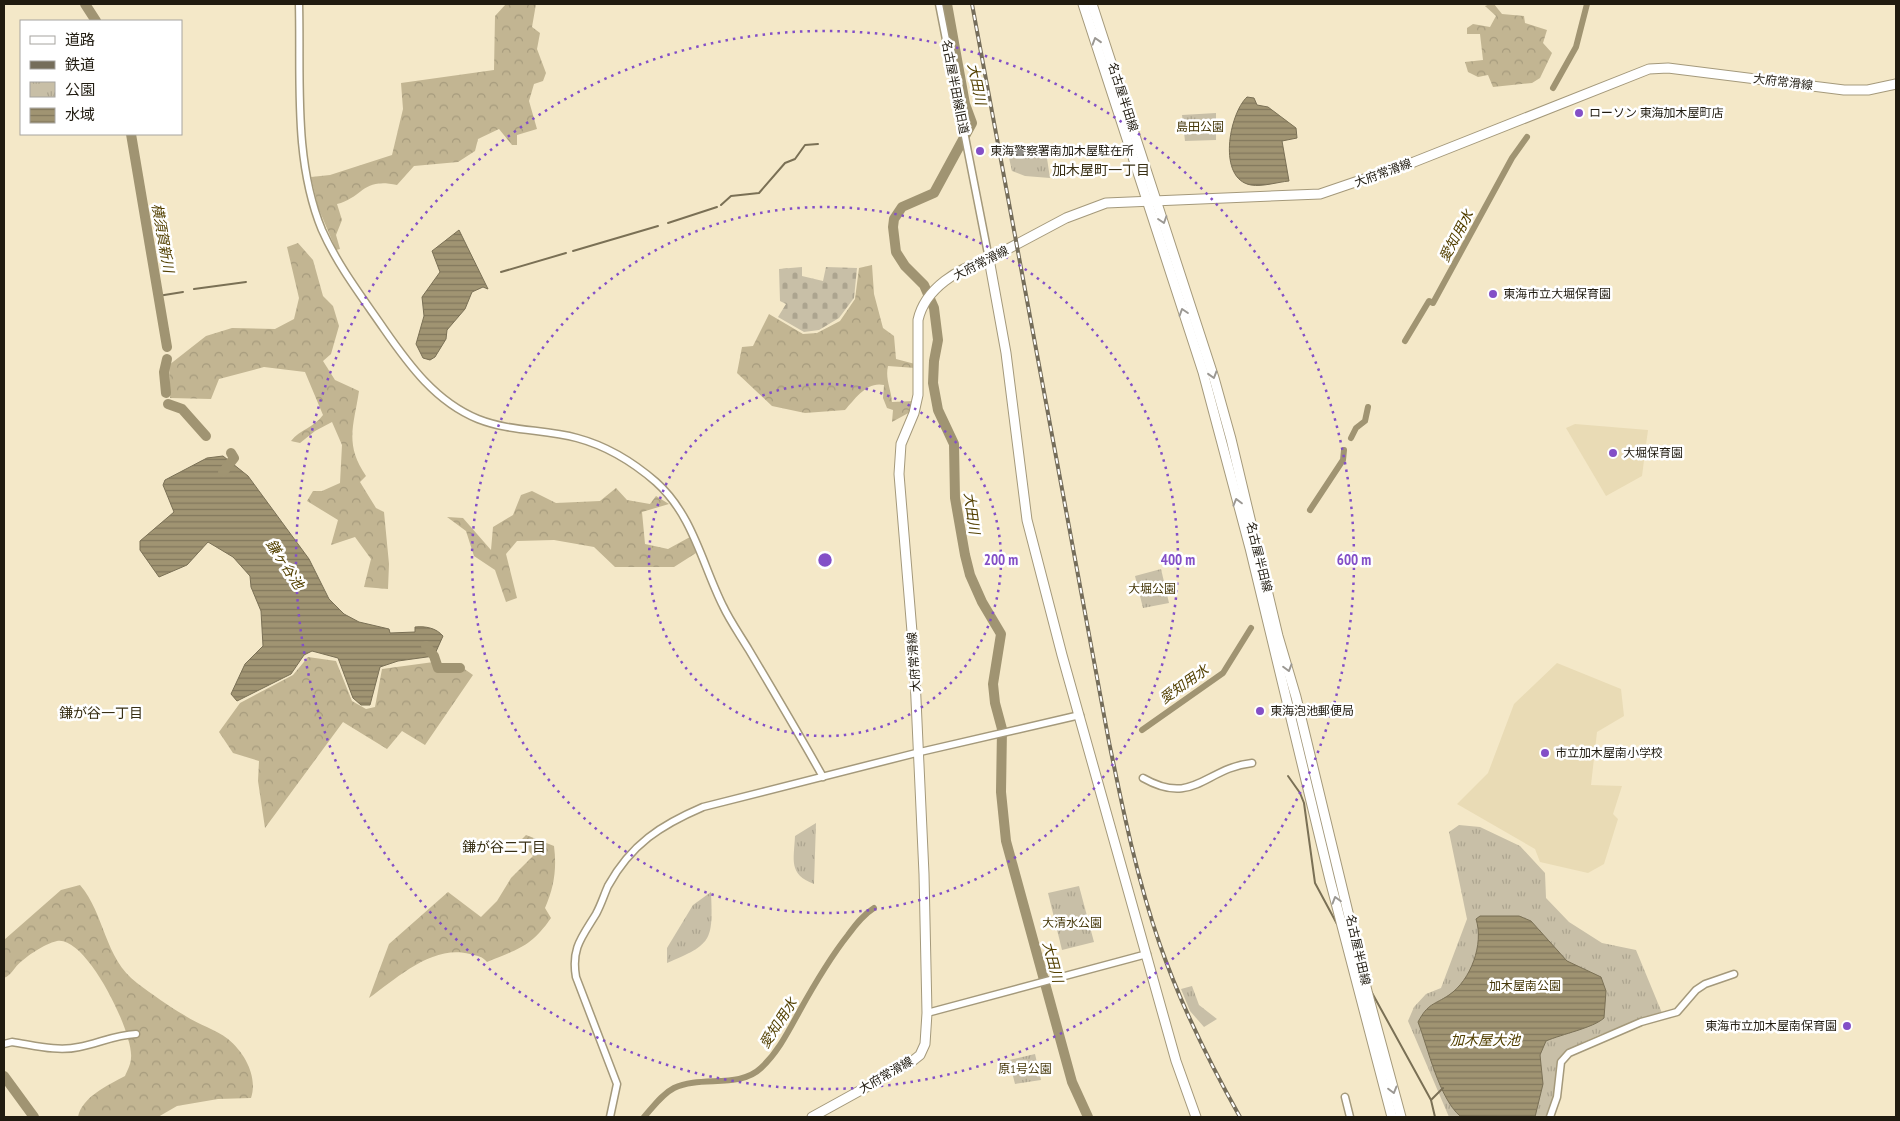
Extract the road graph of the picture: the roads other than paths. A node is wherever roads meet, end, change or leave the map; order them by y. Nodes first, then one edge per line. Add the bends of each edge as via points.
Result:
1 (299, 4) edge
2 (939, 4) edge
3 (1083, 4) edge
4 (1092, 4) edge
5 (1896, 84) edge
6 (1152, 201) junction
7 (989, 259) junction
8 (1080, 715) junction
9 (920, 752) junction
10 (1252, 763) dead end
11 (823, 777) junction
12 (1143, 778) dead end
13 (1147, 954) junction
14 (1734, 974) dead end
15 (927, 1013) junction
16 (136, 1034) dead end
17 (4, 1044) edge
18 (1345, 1097) dead end
19 (610, 1117) edge
20 (812, 1117) edge
21 (1196, 1117) edge
22 (1350, 1117) edge
23 (1392, 1117) edge
24 (1401, 1117) edge
25 (1550, 1117) edge

1 - 11 street via 305,172 321,228 350,281 425,384 465,413 494,425 576,437 605,447 633,463 659,484 691,528 723,606
2 - 7 street, 名古屋半田線旧道
6 -> 3 main road, 名古屋半田線
4 - 6 main road, 名古屋半田線
5 - 6 main road, 大府常滑線 via 1868,90 1844,90 1668,68 1648,69 1414,162 1320,194
6 - 7 main road, 大府常滑線 via 1092,207
23 -> 6 main road, 名古屋半田線 via 1250,548 1203,372
6 -> 24 main road, 名古屋半田線 via 1231,439
7 - 8 main road via 1006,353 1027,520
7 - 9 main road, 大府常滑線 via 936,287 926,300 918,320 918,395 901,444 899,474
8 - 9 street
8 - 13 main road
9 - 11 street
9 - 15 main road, 大府常滑線
10 - 12 street via 1225,770 1203,783 1182,789 1158,786
11 - 19 street via 703,807 671,821 641,843 613,879 572,960 617,1084
13 - 15 street
13 - 21 main road via 1176,1060
14 - 25 street via 1705,984 1676,1012 1641,1022 1569,1053 1561,1062 1557,1097
15 - 20 main road, 大府常滑線 via 925,1044 920,1055
16 - 17 street via 63,1049 12,1042
18 - 22 street

